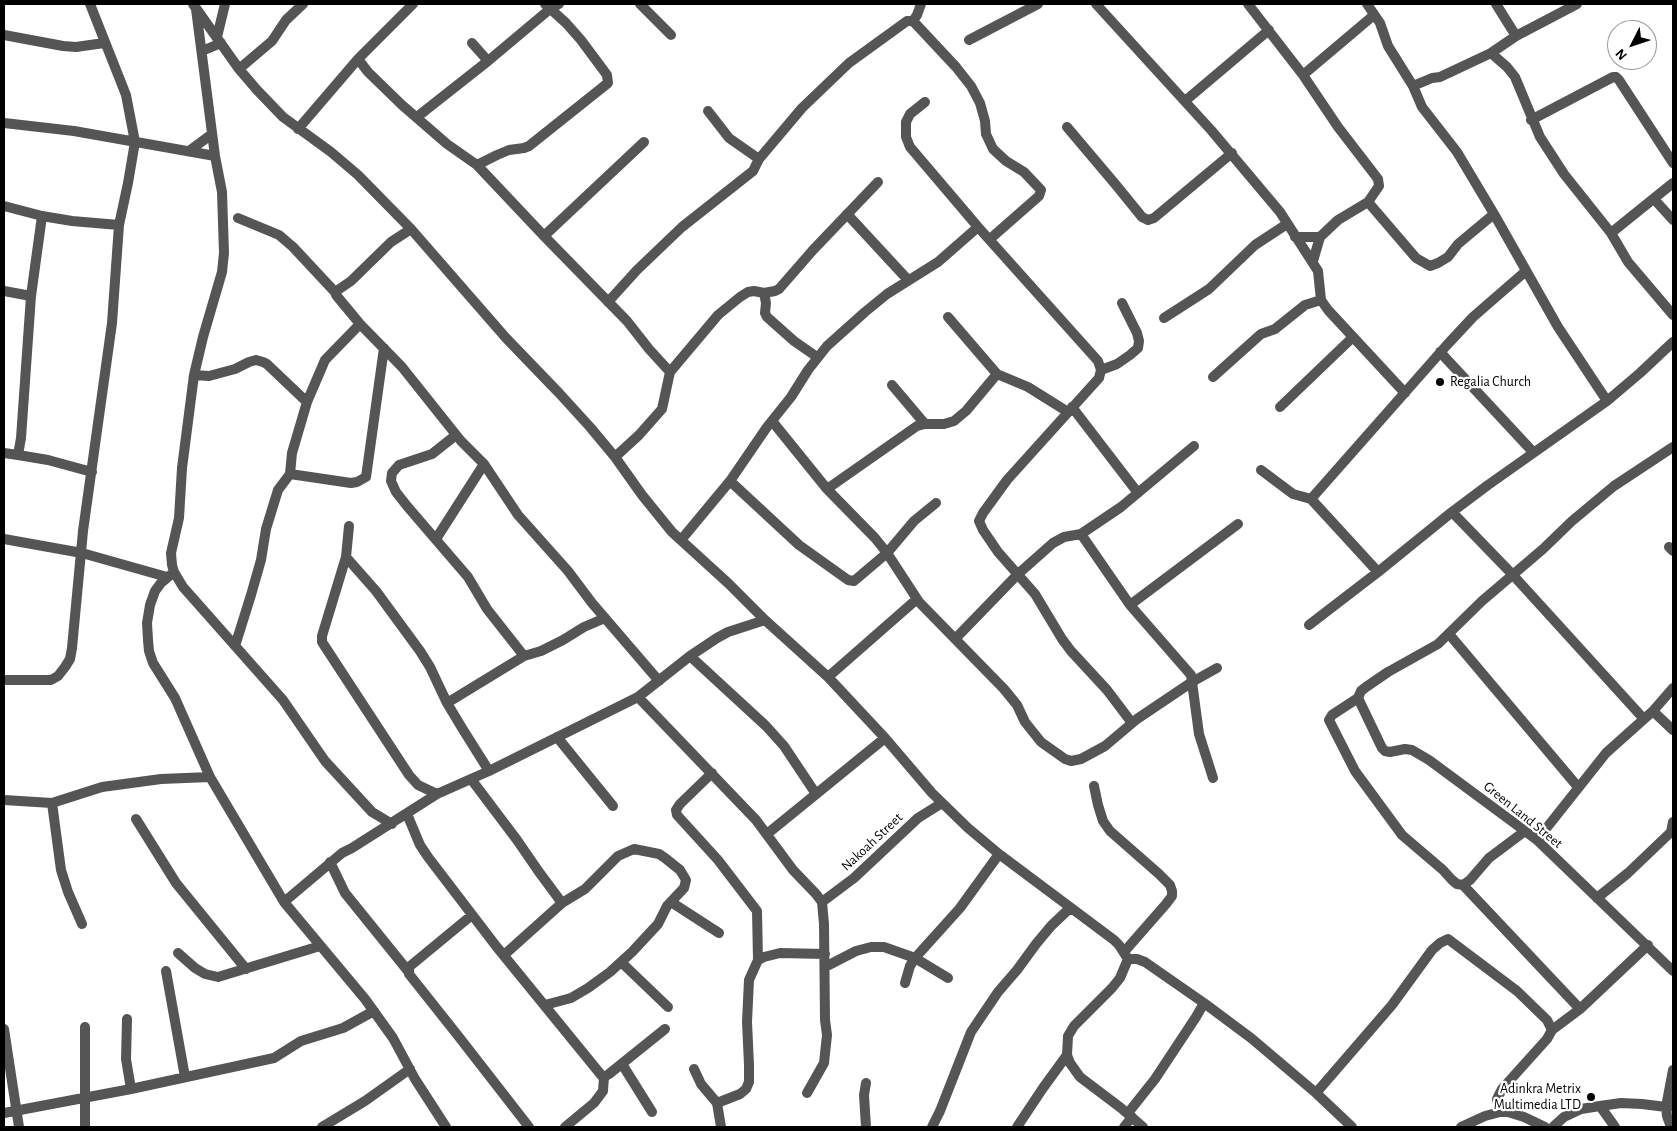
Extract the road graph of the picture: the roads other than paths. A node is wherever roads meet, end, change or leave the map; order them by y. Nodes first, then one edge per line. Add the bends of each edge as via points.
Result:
1 (90, 4) edge
2 (225, 4) edge
3 (303, 4) edge
4 (413, 4) edge
5 (640, 4) edge
6 (921, 4) edge
7 (1038, 4) edge
8 (1096, 4) edge
9 (1248, 4) edge
10 (1367, 4) edge
11 (1496, 4) edge
12 (1577, 4) edge
13 (552, 5) edge
14 (194, 6) edge
15 (1374, 15) junction
16 (913, 21) junction
17 (1269, 30) junction
18 (4, 35) edge
19 (670, 35) dead end
20 (1516, 36) junction
21 (219, 40) junction
22 (969, 40) dead end
23 (104, 43) junction
24 (472, 43) dead end
25 (202, 51) junction
26 (1491, 53) junction
27 (358, 59) junction
28 (488, 61) junction
29 (239, 69) junction
30 (1303, 75) junction
31 (1413, 86) junction
32 (1185, 100) junction
33 (925, 102) dead end
34 (708, 110) dead end
35 (417, 117) junction
36 (1531, 120) junction
37 (4, 123) edge
38 (298, 128) junction
39 (1067, 128) dead end
40 (212, 134) junction
41 (134, 142) junction
42 (644, 142) dead end
43 (189, 151) junction
44 (1232, 153) junction
45 (214, 156) junction
46 (759, 159) junction
47 (1673, 163) edge
48 (477, 165) junction
49 (878, 182) dead end
50 (1673, 183) edge
51 (1654, 199) junction
52 (1368, 202) junction
53 (4, 206) edge
54 (847, 214) junction
55 (1494, 214) junction
56 (42, 216) junction
57 (238, 218) dead end
58 (1673, 220) edge
59 (1287, 224) junction
60 (119, 225) junction
61 (978, 227) junction
62 (411, 229) junction
63 (1611, 233) junction
64 (544, 236) junction
65 (1320, 236) junction
66 (1296, 237) junction
67 (990, 240) junction
68 (1313, 261) junction
69 (1526, 271) junction
70 (908, 280) junction
71 (4, 291) edge
72 (335, 292) junction
73 (764, 293) junction
74 (31, 296) junction
75 (1321, 300) junction
76 (608, 302) junction
77 (1122, 304) dead end
78 (1673, 315) edge
79 (948, 317) dead end
80 (1164, 318) dead end
81 (360, 324) junction
82 (1352, 338) junction
83 (1673, 342) edge
84 (384, 348) junction
85 (1440, 352) junction
86 (817, 357) junction
87 (1101, 370) junction
88 (670, 372) junction
89 (998, 374) junction
90 (194, 375) junction
91 (1213, 377) dead end
92 (892, 385) dead end
93 (1405, 393) junction
94 (1607, 400) junction
95 (307, 402) junction
96 (1280, 407) dead end
97 (1070, 410) junction
98 (772, 421) junction
99 (924, 424) junction
100 (456, 435) junction
101 (1194, 446) dead end
102 (1673, 447) edge
103 (1533, 452) junction
104 (4, 453) edge
105 (18, 455) junction
106 (615, 457) junction
107 (484, 464) junction
108 (1261, 470) dead end
109 (92, 472) junction
110 (290, 474) junction
111 (730, 481) junction
112 (827, 490) junction
113 (1138, 493) junction
114 (1311, 499) junction
115 (936, 503) dead end
116 (1452, 512) junction
117 (1238, 524) dead end
118 (350, 526) dead end
119 (1082, 534) junction
120 (4, 539) edge
121 (436, 539) junction
122 (681, 540) junction
123 (82, 552) junction
124 (887, 552) junction
125 (346, 557) junction
126 (1378, 572) junction
127 (1018, 574) junction
128 (1512, 574) junction
129 (170, 575) junction
130 (917, 599) junction
131 (1130, 605) junction
132 (605, 618) junction
133 (765, 620) junction
134 (1309, 625) dead end
135 (1449, 634) junction
136 (955, 639) junction
137 (235, 646) junction
138 (524, 656) junction
139 (690, 656) junction
140 (1217, 668) dead end
141 (828, 678) junction
142 (4, 680) edge
143 (659, 681) junction
144 (1192, 682) junction
145 (1673, 688) edge
146 (638, 697) junction
147 (1358, 698) junction
148 (447, 703) junction
149 (1653, 711) junction
150 (1643, 718) junction
151 (1132, 723) junction
152 (1673, 730) edge
153 (557, 737) junction
154 (885, 738) junction
155 (489, 771) junction
156 (712, 773) junction
157 (210, 777) junction
158 (1213, 778) dead end
159 (471, 779) junction
160 (1094, 786) dead end
161 (1578, 787) junction
162 (437, 794) junction
163 (816, 794) junction
164 (4, 800) edge
165 (942, 803) junction
166 (52, 804) junction
167 (613, 806) dead end
168 (407, 814) junction
169 (136, 819) dead end
170 (392, 824) junction
171 (1672, 829) edge
172 (1525, 831) junction
173 (767, 834) junction
174 (1538, 840) junction
175 (999, 854) junction
176 (330, 862) junction
177 (1463, 885) junction
178 (1597, 898) junction
179 (284, 902) junction
180 (671, 902) junction
181 (822, 902) junction
182 (562, 903) junction
183 (1070, 908) junction
184 (472, 915) junction
185 (82, 924) dead end
186 (719, 933) dead end
187 (1648, 945) junction
188 (320, 946) junction
189 (178, 953) dead end
190 (825, 954) junction
191 (504, 955) junction
192 (1126, 956) junction
193 (915, 958) junction
194 (758, 960) junction
195 (621, 962) junction
196 (825, 967) junction
197 (246, 969) junction
198 (166, 971) dead end
199 (408, 971) junction
200 (1673, 971) edge
201 (948, 978) dead end
202 (905, 983) dead end
203 (1204, 1003) junction
204 (545, 1005) junction
205 (668, 1007) dead end
206 (1580, 1009) junction
207 (374, 1011) junction
208 (127, 1019) dead end
209 (85, 1026) dead end
210 (4, 1029) edge
211 (665, 1029) dead end
212 (1552, 1030) junction
213 (1067, 1055) junction
214 (622, 1064) junction
215 (410, 1069) junction
216 (694, 1069) dead end
217 (1673, 1070) edge
218 (185, 1077) junction
219 (604, 1077) junction
220 (866, 1083) dead end
221 (131, 1089) junction
222 (807, 1093) dead end
223 (1316, 1093) junction
224 (86, 1097) junction
225 (717, 1103) junction
226 (1600, 1106) junction
227 (1670, 1106) edge
228 (17, 1110) junction
229 (652, 1112) dead end
230 (1500, 1112) junction
231 (4, 1113) edge
232 (1130, 1115) junction
233 (339, 1123) edge
234 (1466, 1126) edge
235 (19, 1127) edge
236 (85, 1127) edge
237 (322, 1127) edge
238 (446, 1127) edge
239 (529, 1127) edge
240 (565, 1127) edge
241 (721, 1127) edge
242 (866, 1127) edge
243 (932, 1127) edge
244 (1017, 1127) edge
245 (1124, 1127) edge
246 (1143, 1127) edge
247 (1352, 1127) edge
248 (1545, 1127) edge
249 (1553, 1127) edge
250 (1615, 1127) edge
251 (1670, 1127) edge

1 - 23 street
2 - 21 street
3 - 29 street via 286,20 272,41
4 - 27 street
5 - 19 street
6 - 16 street
7 - 22 street
8 - 32 street
9 - 17 street
10 - 15 street
11 - 20 street
12 - 20 street
13 - 28 street
13 - 48 street via 607,75 608,83 529,146 510,150
14 - 21 street
14 - 25 street
15 - 30 street
15 - 31 street via 1383,28 1388,46
16 - 46 street via 903,23 849,63 802,108
16 - 67 street via 976,94 984,112 990,145 1041,190 1039,196
17 - 30 street
17 - 32 street
18 - 23 street via 63,46
20 - 26 street
21 - 25 street
21 - 29 street
23 - 41 street via 126,95
24 - 28 street
25 - 40 street
26 - 31 street
26 - 36 street via 1514,77
27 - 35 street
27 - 38 street
28 - 35 street
29 - 38 street via 269,104
30 - 52 street via 1378,179 1379,186
31 - 55 street via 1422,107 1457,152
32 - 44 street
33 - 61 street via 910,114 906,122 910,147
34 - 46 street via 729,138
35 - 48 street
36 - 47 street via 1616,77
36 - 63 street via 1564,174
37 - 41 street
38 - 62 street via 351,169
39 - 44 street via 1142,217 1148,220
40 - 43 street
40 - 45 street
41 - 43 street
41 - 60 street
42 - 64 street
43 - 45 street
44 - 59 street
45 - 90 street via 222,192 224,253 222,272
46 - 76 street via 753,171 682,228
48 - 64 street
49 - 54 street
50 - 51 street
51 - 58 street
51 - 63 street
52 - 55 street via 1416,258 1430,266 1448,257 1458,244
52 - 65 street via 1338,220
53 - 56 street
54 - 70 street
54 - 73 street via 779,289
55 - 69 street
56 - 60 street
56 - 74 street
57 - 72 street via 286,240
59 - 66 street
59 - 80 street via 1255,245 1209,290
60 - 109 street via 112,322
61 - 67 street
61 - 70 street via 938,262
62 - 72 street via 391,242
62 - 106 street
63 - 78 street via 1628,262
64 - 76 street
65 - 66 street
65 - 68 street
66 - 68 street
67 - 87 street via 1098,361
68 - 75 street via 1318,271
69 - 85 street via 1472,317
69 - 94 street via 1558,327
70 - 86 street via 865,312
71 - 74 street
72 - 81 street
73 - 86 street via 767,318
73 - 88 street via 748,292 718,315
74 - 105 street
75 - 82 street
75 - 91 street via 1304,305 1275,329 1261,334
76 - 88 street
77 - 87 street via 1137,333 1138,348 1117,364
79 - 89 street
81 - 84 street
81 - 95 street via 322,364
82 - 93 street
82 - 96 street
83 - 94 street
84 - 100 street
84 - 110 street via 366,477 351,483
85 - 93 street
85 - 103 street
86 - 98 street
87 - 97 street via 1099,378
88 - 106 street via 662,409
89 - 97 street
89 - 99 street via 966,412 954,421
90 - 95 street via 209,376 234,370 256,360 267,364
90 - 129 street
92 - 99 street
93 - 114 street
94 - 103 street
95 - 110 street via 292,453
97 - 113 street
97 - 127 street via 1008,480 980,518 980,526 986,535
98 - 111 street
98 - 112 street
99 - 112 street via 901,436
100 - 107 street
100 - 121 street via 432,454 399,465 391,477 396,492
101 - 113 street
102 - 128 street via 1614,486
103 - 116 street
104 - 105 street
105 - 109 street
106 - 122 street via 654,511
107 - 121 street
107 - 132 street via 518,515
108 - 114 street via 1292,494
109 - 123 street
110 - 137 street via 278,490
111 - 122 street
111 - 124 street via 799,545 848,580 859,578
112 - 124 street
113 - 119 street
114 - 126 street
115 - 124 street via 914,521
116 - 126 street
116 - 128 street
117 - 131 street
118 - 125 street
119 - 127 street via 1053,543
119 - 131 street
120 - 123 street
121 - 138 street via 468,577 487,609
122 - 133 street
123 - 129 street
123 - 142 street via 72,648 65,668 51,680
124 - 130 street
125 - 148 street via 420,651
125 - 162 street via 322,642 409,775 418,785
126 - 134 street
127 - 136 street
127 - 151 street via 1035,594 1071,651
128 - 135 street
128 - 150 street
129 - 137 street
129 - 157 street via 155,591 150,604 147,623 150,651
130 - 136 street
130 - 141 street
131 - 144 street via 1191,675
132 - 138 street via 541,651
132 - 143 street
133 - 139 street via 728,632
133 - 141 street
135 - 147 street via 1430,650 1366,687
135 - 161 street
136 - 151 street via 1004,689 1041,742 1064,759 1081,759 1105,746
137 - 170 street via 283,700 325,761 372,812
138 - 148 street
139 - 143 street
139 - 163 street via 766,726 784,746
140 - 144 street
141 - 154 street
143 - 146 street
144 - 151 street
144 - 158 street via 1199,734
145 - 149 street
146 - 153 street
146 - 156 street
147 - 172 street, Green Land Street via 1382,748 1390,752 1409,749 1421,755
147 - 177 street via 1329,720 1355,771 1402,835 1452,880
148 - 155 street
149 - 150 street
149 - 152 street
150 - 161 street via 1606,753
153 - 155 street
153 - 167 street
154 - 163 street
154 - 165 street
155 - 159 street
156 - 173 street
156 - 194 street via 680,804 677,815 718,860 756,911
157 - 166 street via 161,779 102,787
157 - 179 street
159 - 162 street
159 - 182 street
160 - 192 street via 1103,821 1110,831 1159,874 1172,891 1172,896
161 - 174 street
162 - 168 street
163 - 173 street
164 - 166 street
165 - 175 street
165 - 181 street, Nakoah Street via 918,818 854,878
166 - 185 street via 61,870
168 - 170 street
168 - 184 street via 420,845
169 - 197 street via 176,883
170 - 176 street
171 - 178 street via 1628,873
172 - 174 street, Green Land Street
172 - 177 street via 1490,858
173 - 181 street
174 - 178 street, Green Land Street
175 - 183 street
175 - 193 street via 960,908
176 - 179 street
176 - 199 street via 345,893
177 - 206 street
178 - 187 street, Green Land Street
179 - 188 street
180 - 182 street via 684,888 684,876 659,854 634,849 618,856 585,889
180 - 186 street
180 - 195 street via 658,924
181 - 190 street
182 - 191 street
183 - 192 street via 1114,940
183 - 243 street via 1036,944 971,1032
184 - 191 street
184 - 199 street
187 - 200 street, Green Land Street
187 - 206 street
188 - 197 street
188 - 207 street
189 - 197 street via 210,976 218,977
190 - 194 street via 780,953
190 - 196 street
191 - 204 street
192 - 203 street via 1145,962
192 - 213 street via 1116,983 1071,1030
193 - 196 street via 884,947 871,947
193 - 201 street
193 - 202 street
194 - 225 street via 749,980 749,1082 740,1094
195 - 204 street via 588,988
195 - 205 street
196 - 222 street via 826,1052 824,1063
198 - 218 street
199 - 239 street
203 - 223 street
203 - 232 street
204 - 219 street
206 - 212 street
207 - 215 street
207 - 218 street via 343,1028 301,1041 274,1058
208 - 221 street via 126,1059
209 - 224 street
210 - 228 street
211 - 214 street
212 - 223 street via 1548,1020 1517,991 1448,939 1432,950 1392,1005
212 - 230 street via 1502,1089 1497,1099
213 - 232 street via 1080,1077
213 - 244 street
214 - 219 street
214 - 229 street
215 - 233 street
215 - 238 street
216 - 225 street via 701,1084
217 - 227 street
218 - 221 street
219 - 240 street via 603,1091 594,1103
220 - 242 street
221 - 224 street
223 - 247 street
224 - 228 street
224 - 236 street
225 - 241 street
226 - 227 street via 1621,1103
226 - 249 street via 1581,1109
226 - 250 street
227 - 251 street via 1667,1116
228 - 231 street
228 - 235 street
230 - 234 street
230 - 248 street via 1524,1117
232 - 245 street
232 - 246 street
233 - 237 street

